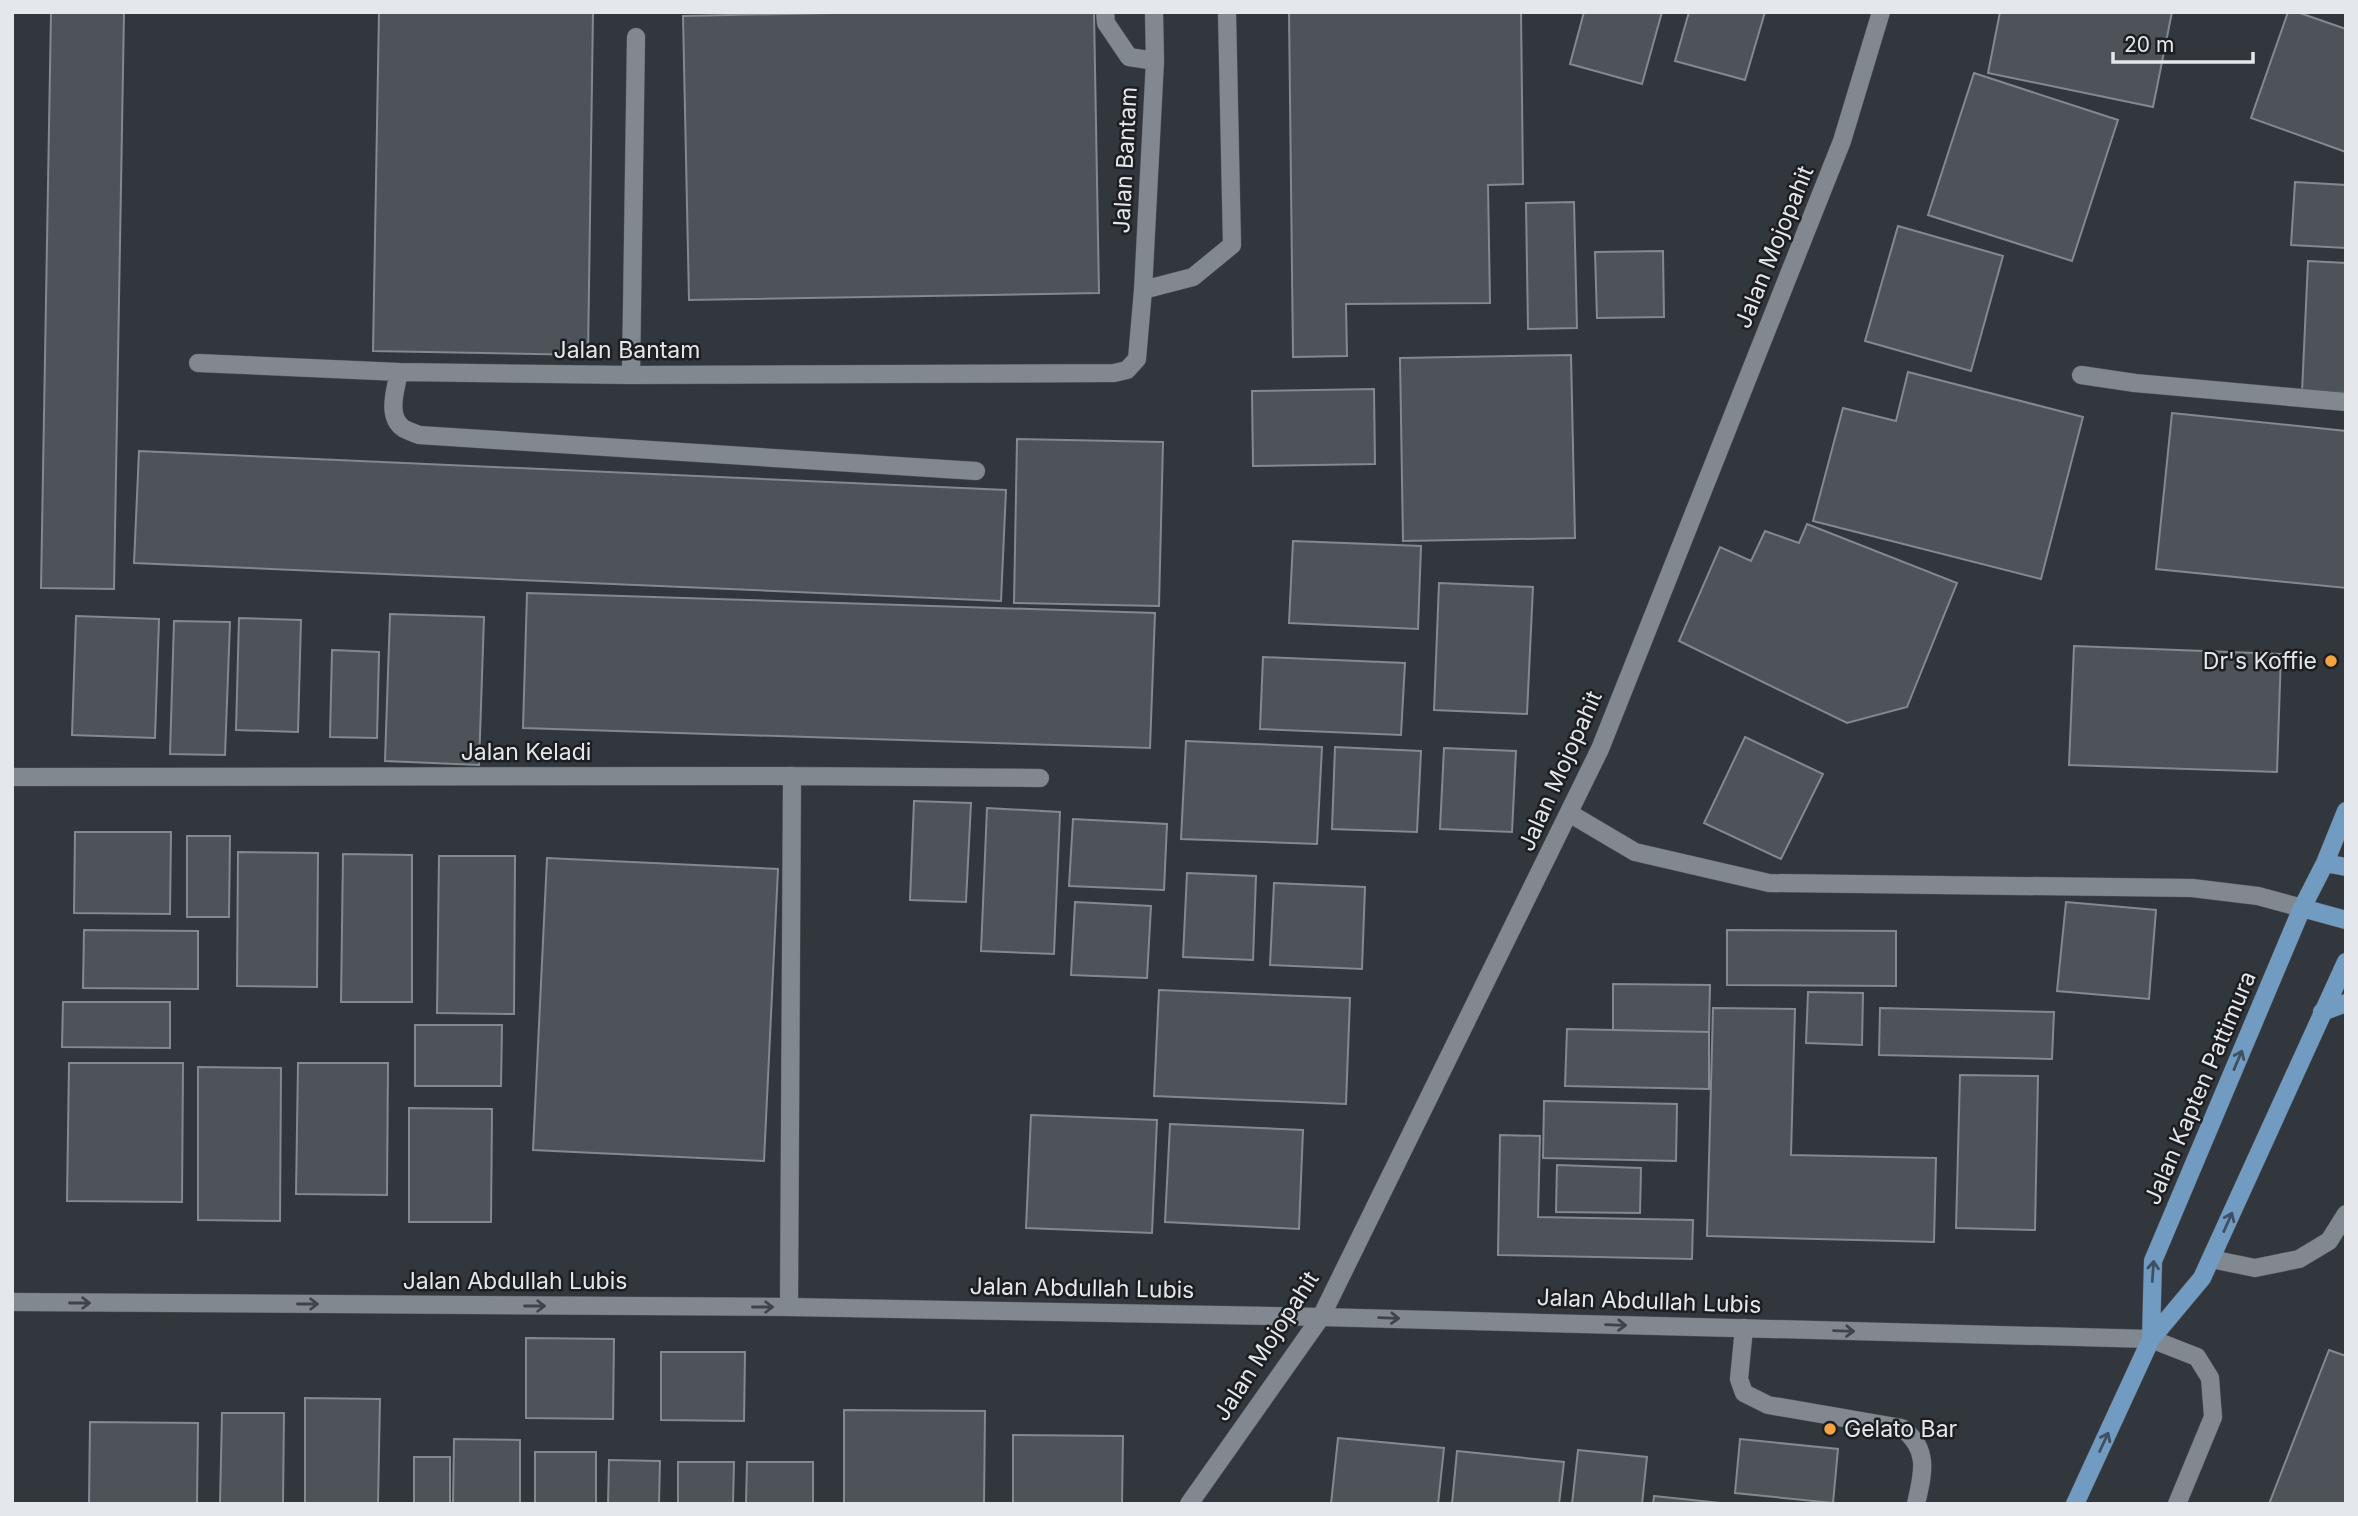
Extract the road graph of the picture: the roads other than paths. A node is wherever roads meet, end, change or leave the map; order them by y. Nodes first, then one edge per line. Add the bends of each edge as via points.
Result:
1 (1105, 12) edge
2 (1154, 12) edge
3 (1227, 12) edge
4 (1881, 12) edge
5 (636, 37) dead end
6 (1155, 61) junction
7 (1143, 290) junction
8 (198, 363) dead end
9 (399, 372) junction
10 (631, 375) junction
11 (2081, 375) dead end
12 (2346, 402) edge
13 (976, 471) dead end
14 (792, 776) junction
15 (12, 777) edge
16 (1040, 778) dead end
17 (2346, 811) edge
18 (1569, 813) junction
19 (2325, 863) junction
20 (2346, 867) edge
21 (2302, 908) junction
22 (2346, 920) edge
23 (2346, 962) edge
24 (2346, 1003) edge
25 (2322, 1012) junction
26 (2346, 1214) edge
27 (2211, 1259) junction
28 (12, 1302) edge
29 (789, 1307) junction
30 (1321, 1317) junction
31 (1744, 1328) junction
32 (2151, 1339) junction
33 (1189, 1504) edge
34 (1916, 1504) edge
35 (2075, 1504) edge
36 (2177, 1504) edge

1 - 6 street via 1106,23 1129,57
2 - 6 street, Jalan Bantam
3 - 7 street via 1232,245 1193,276
4 - 18 street, Jalan Mojopahit via 1842,141 1600,749
5 - 10 street
6 - 7 street, Jalan Bantam
7 - 10 street, Jalan Bantam via 1137,359 1127,370 1114,373
8 - 9 street, Jalan Bantam
9 - 10 street, Jalan Bantam
9 - 13 street via 395,416 401,428 419,435
11 - 12 street
14 - 15 street, Jalan Keladi
14 - 16 street, Jalan Keladi
14 - 29 street
17 - 19 main road, Jalan Kapten Pattimura
18 - 21 street via 1635,852 1769,883 2192,888 2247,894
18 - 30 street, Jalan Mojopahit
19 - 20 main road
19 - 21 main road, Jalan Kapten Pattimura
21 - 22 main road
32 -> 21 main road, Jalan Kapten Pattimura via 2153,1261
23 - 25 main road, Jalan Kapten Pattimura
24 - 25 main road
27 -> 25 main road, Jalan Kapten Pattimura
26 - 27 street via 2329,1241 2299,1259 2255,1268
27 - 32 main road, Jalan Kapten Pattimura via 2202,1278
28 -> 29 street, Jalan Abdullah Lubis
29 - 30 street, Jalan Abdullah Lubis
30 -> 31 street, Jalan Abdullah Lubis
30 - 33 street, Jalan Mojopahit
31 -> 32 street, Jalan Abdullah Lubis
31 - 34 street via 1739,1379 1744,1393 1768,1405 1902,1428 1914,1438 1924,1469
35 -> 32 main road, Jalan Kapten Pattimura
32 - 36 street, Jalan Abdullah Lubis via 2197,1357 2210,1378 2213,1417

